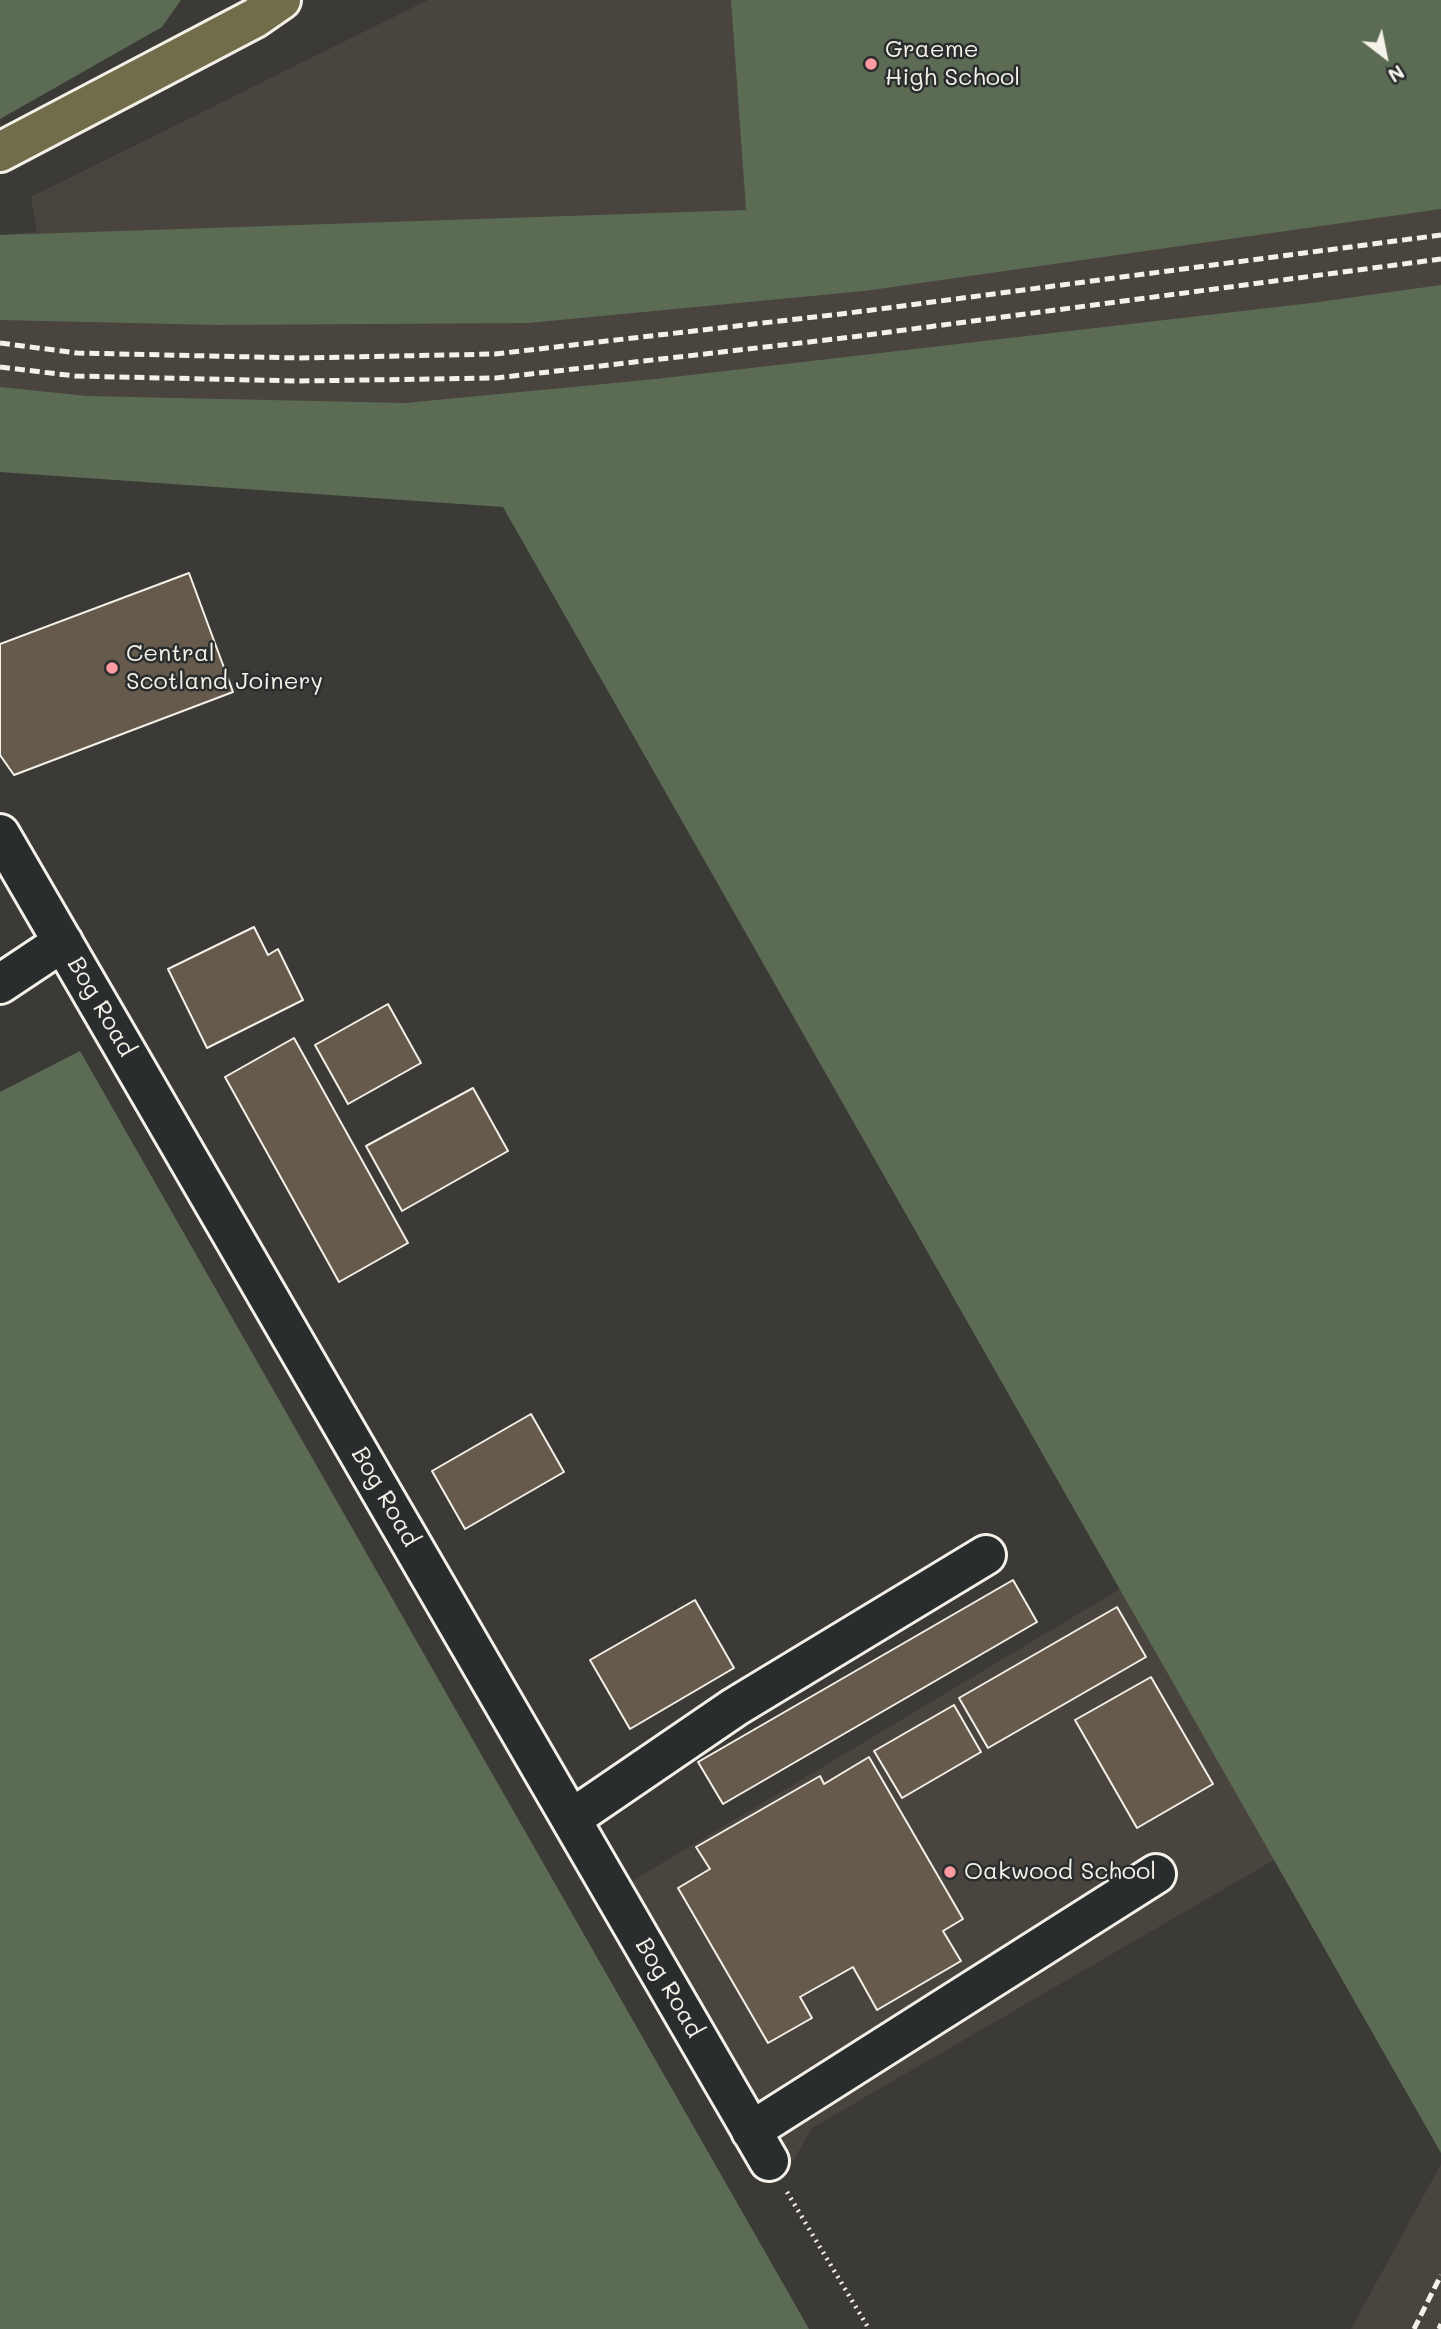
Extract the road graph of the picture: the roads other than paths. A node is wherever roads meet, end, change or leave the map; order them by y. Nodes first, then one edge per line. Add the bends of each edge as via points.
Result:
1 (228, 0) edge
2 (281, 0) edge
3 (169, 64) junction
4 (0, 152) edge
5 (0, 834) edge
6 (63, 942) junction
7 (0, 984) edge
8 (986, 1555) dead end
9 (571, 1819) junction
10 (1156, 1874) dead end

1 - 3 main road
2 - 3 main road
3 - 4 main road
5 - 6 street, Bog Road
6 - 7 street
6 - 9 street, Bog Road
8 - 9 street via 734,1707
9 - 10 street, Bog Road via 760,2146

